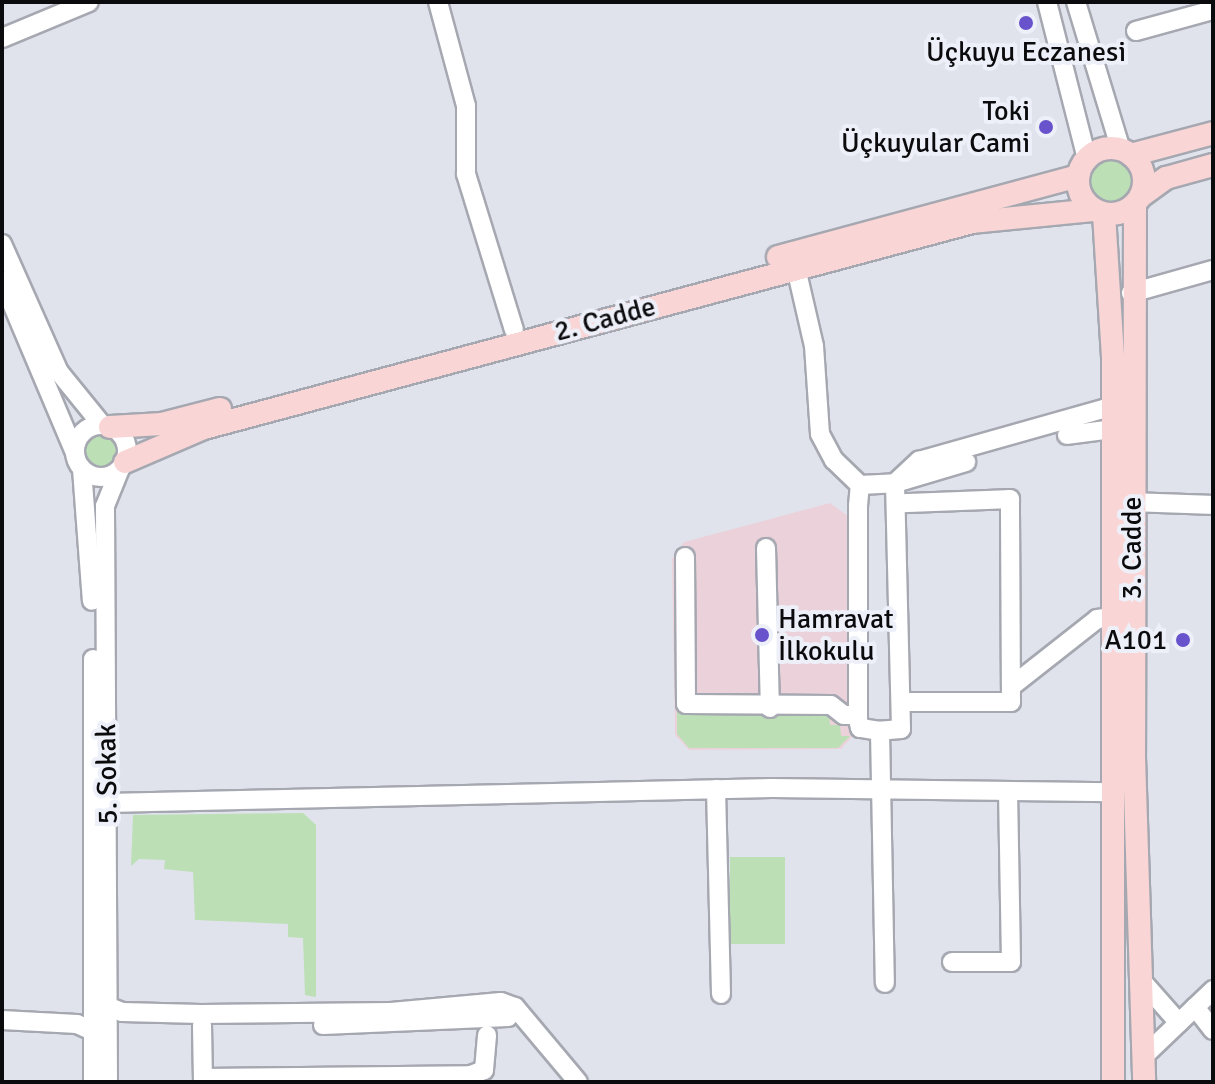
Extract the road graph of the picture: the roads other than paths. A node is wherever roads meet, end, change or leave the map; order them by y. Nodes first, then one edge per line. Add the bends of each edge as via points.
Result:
1 (89, 2) edge
2 (438, 2) edge
3 (1047, 2) edge
4 (1076, 2) edge
5 (1213, 10) edge
6 (1136, 31) dead end
7 (2, 38) edge
8 (1213, 133) edge
9 (1126, 152) junction
10 (1213, 165) edge
11 (1082, 167) junction
12 (1138, 200) junction
13 (1099, 212) junction
14 (2, 244) edge
15 (796, 268) junction
16 (1213, 270) edge
17 (2, 280) edge
18 (1131, 293) junction
19 (514, 330) junction
20 (1113, 406) junction
21 (106, 426) junction
22 (1113, 429) junction
23 (78, 461) junction
24 (123, 466) junction
25 (895, 483) junction
26 (860, 485) junction
27 (1132, 502) junction
28 (904, 503) dead end
29 (1213, 505) edge
30 (766, 548) dead end
31 (685, 557) dead end
32 (1113, 617) junction
33 (1012, 686) junction
34 (901, 702) junction
35 (770, 708) junction
36 (858, 715) junction
37 (880, 731) junction
38 (716, 789) junction
39 (881, 791) junction
40 (1008, 791) junction
41 (1113, 792) junction
42 (107, 803) junction
43 (952, 962) dead end
44 (1141, 980) junction
45 (885, 983) dead end
46 (1213, 990) edge
47 (721, 994) dead end
48 (100, 1006) junction
49 (515, 1007) junction
50 (1195, 1007) junction
51 (2, 1012) edge
52 (2, 1020) edge
53 (1179, 1023) junction
54 (202, 1025) junction
55 (101, 1030) junction
56 (1213, 1030) edge
57 (487, 1035) dead end
58 (1143, 1057) junction
59 (439, 1079) edge
60 (203, 1080) edge
61 (93, 1082) edge
62 (108, 1082) edge
63 (578, 1082) edge
64 (1113, 1082) edge
65 (1144, 1082) edge

1 - 7 street
2 - 19 street via 466,106 466,174
3 - 11 street
4 - 9 street
5 - 6 street
8 - 9 main road
9 - 11 main road via 1103,149
9 - 12 main road via 1143,174
10 - 12 main road via 1166,178
11 - 13 main road via 1081,195
11 - 19 main road, 2. Cadde
12 - 13 main road
12 - 18 main road, 3. Cadde
13 - 15 main road, 2. Cadde via 972,222
13 - 20 main road, 3. Cadde
14 - 21 street via 59,372
15 - 24 main road, 2. Cadde via 204,428
15 - 26 street via 814,346 820,434 834,460
16 - 18 street
17 - 23 street, 5. Sokak
18 - 27 main road, 3. Cadde
19 - 21 main road, 2. Cadde via 162,424
20 - 22 main road, 3. Cadde
20 - 25 street via 919,461
21 - 23 street via 85,430
21 - 24 street via 127,445
22 - 25 street via 1086,430
22 - 32 main road, 3. Cadde
23 - 24 street via 105,477
23 - 48 street, 5. Sokak via 92,552
24 - 42 street, 5. Sokak via 105,506
25 - 26 street
25 - 34 street
26 - 36 street
27 - 29 street
27 - 44 main road, 3. Cadde
28 - 33 street via 1010,499
30 - 35 street
31 - 35 street via 686,704
32 - 33 street via 1097,619
32 - 41 main road, 3. Cadde
33 - 34 street via 1011,702
34 - 37 street via 901,729
35 - 36 street via 831,705 844,715
36 - 37 street via 860,728
37 - 39 street
38 - 39 street
38 - 42 street
38 - 47 street
39 - 40 street
39 - 45 street
40 - 41 street
40 - 43 street via 1011,962
41 - 64 main road, 3. Cadde
42 - 48 street, 5. Sokak
44 - 53 street
44 - 58 main road, 3. Cadde
46 - 50 street
48 - 49 street via 122,1012 201,1014 391,1012 501,1002
48 - 51 street via 72,1014
48 - 55 street, 5. Sokak
49 - 54 street via 508,1017 387,1025
49 - 63 street
50 - 53 street
50 - 56 street
52 - 55 street
53 - 58 street
54 - 55 street via 123,1021
54 - 60 street
55 - 61 street, 5. Sokak
55 - 62 street, 5. Sokak
57 - 59 street via 484,1070
58 - 65 main road, 3. Cadde
59 - 60 street

